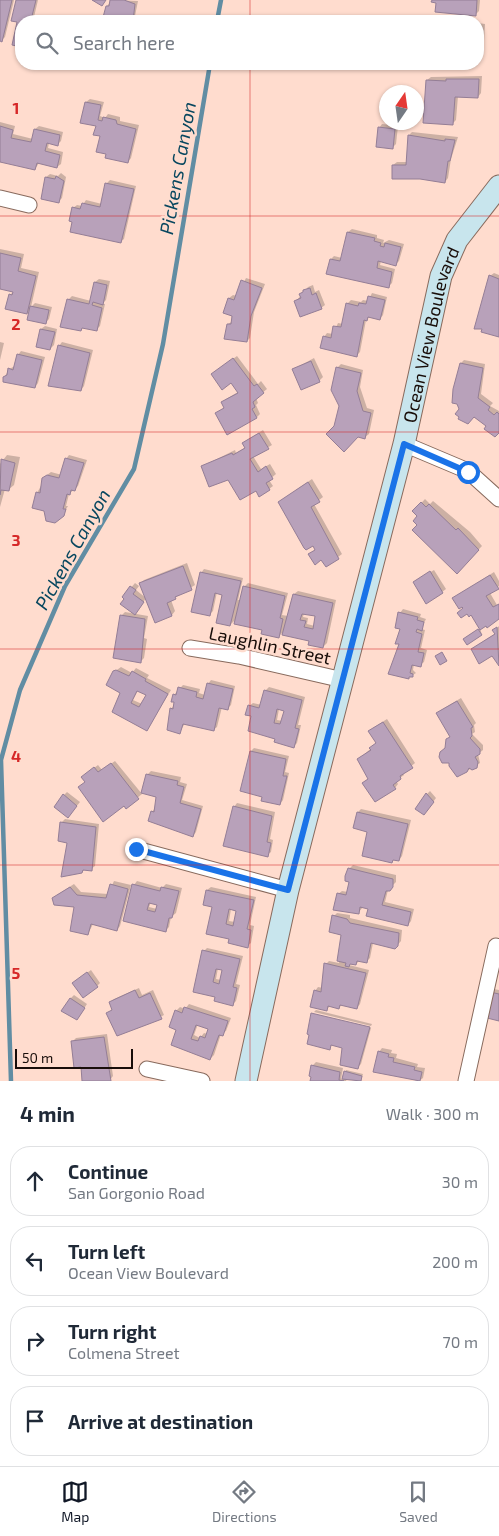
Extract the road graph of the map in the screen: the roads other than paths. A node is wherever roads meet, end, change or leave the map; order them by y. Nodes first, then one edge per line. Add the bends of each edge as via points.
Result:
1 (499, 186) edge
2 (0, 198) edge
3 (29, 205) dead end
4 (404, 444) junction
5 (499, 499) edge
6 (190, 648) dead end
7 (342, 680) junction
8 (136, 849) dead end
9 (288, 890) junction
10 (496, 946) dead end
11 (147, 1070) dead end
12 (202, 1081) edge
13 (246, 1081) edge
14 (466, 1081) edge

1 - 4 street, Ocean View Boulevard via 457,240 441,276
2 - 3 street
4 - 5 street via 468,472
4 - 7 street, Ocean View Boulevard
6 - 7 street, Laughlin Street
7 - 9 street, Ocean View Boulevard
8 - 9 street
9 - 13 street, Ocean View Boulevard
10 - 14 street
11 - 12 street

